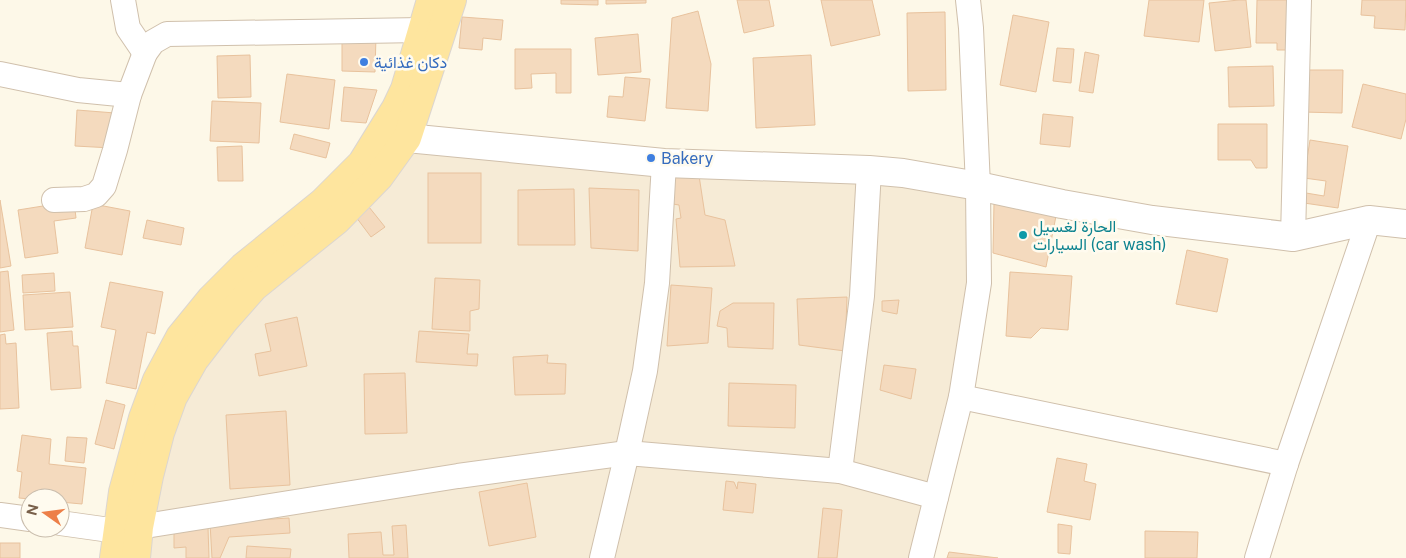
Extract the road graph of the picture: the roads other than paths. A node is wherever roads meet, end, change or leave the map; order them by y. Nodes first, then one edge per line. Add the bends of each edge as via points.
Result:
1 (124, 0) edge
2 (431, 0) edge
3 (452, 0) edge
4 (968, 0) edge
5 (1299, 0) edge
6 (422, 30) junction
7 (145, 53) junction
8 (0, 74) edge
9 (129, 95) junction
10 (396, 132) junction
11 (664, 163) junction
12 (869, 170) junction
13 (978, 186) junction
14 (54, 200) dead end
15 (1369, 220) junction
16 (1406, 224) edge
17 (1293, 237) junction
18 (961, 398) junction
19 (627, 453) junction
20 (1286, 464) junction
21 (840, 471) junction
22 (936, 497) junction
23 (0, 515) edge
24 (20, 518) edge
25 (70, 524) edge
26 (128, 529) junction
27 (114, 558) edge
28 (136, 558) edge
29 (602, 558) edge
30 (921, 558) edge
31 (1257, 558) edge

1 - 7 street via 128,28
2 - 6 main road
3 - 10 main road
4 - 13 street
5 - 17 street
6 - 7 street via 167,34
6 - 10 main road via 405,89 396,108
7 - 9 street
8 - 9 street via 78,90
9 - 14 street via 104,186 96,195 84,200
10 - 11 street
10 - 26 main road via 322,203 243,267 180,337 157,380 143,418 123,492
11 - 12 street
11 - 19 street via 657,283 645,371
12 - 13 street
12 - 21 street via 862,296
13 - 17 street via 1152,220
13 - 18 street via 979,283
15 - 16 street
15 - 17 street
15 - 20 street
18 - 20 street
18 - 22 street
19 - 21 street
19 - 26 street via 458,476
19 - 29 street
20 - 31 street
21 - 22 street
22 - 30 street
23 - 24 street
25 - 26 street
26 - 27 main road
26 - 28 main road

